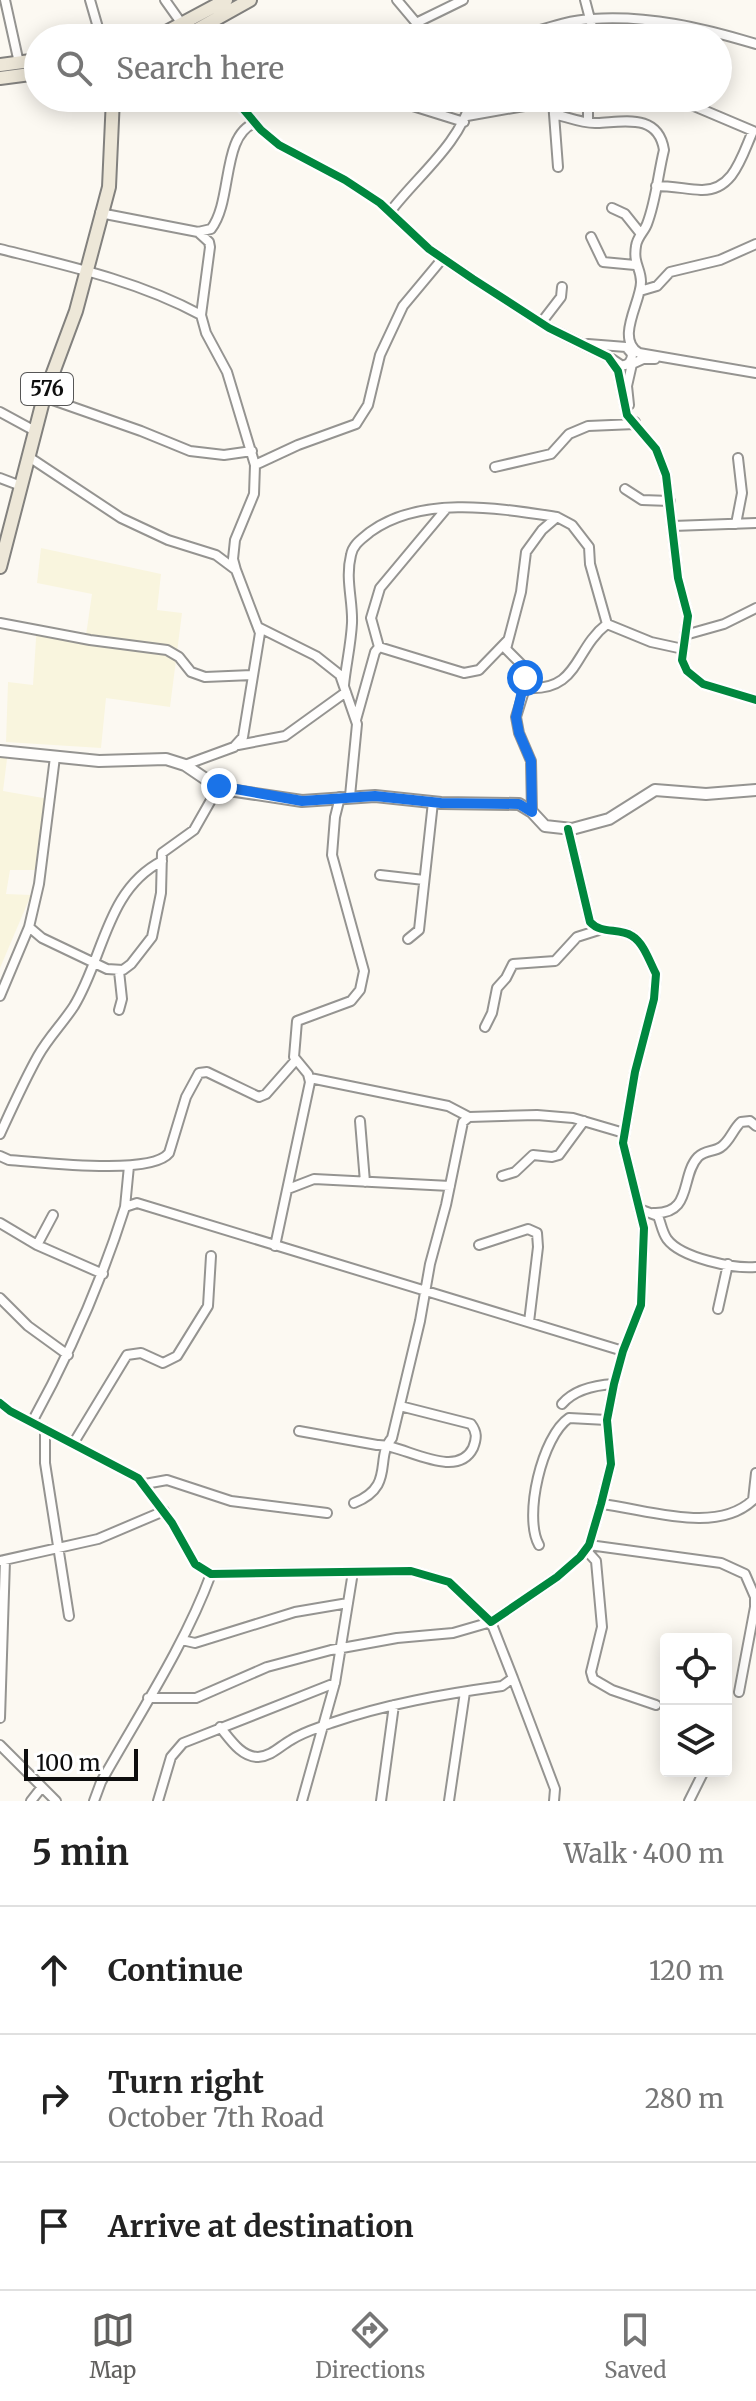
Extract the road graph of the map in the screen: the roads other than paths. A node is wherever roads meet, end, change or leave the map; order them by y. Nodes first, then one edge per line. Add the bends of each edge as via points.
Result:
1 (5, 0) edge
2 (90, 0) edge
3 (165, 0) edge
4 (226, 0) edge
5 (250, 0) edge
6 (397, 0) edge
7 (463, 0) edge
8 (585, 0) edge
9 (590, 19) junction
10 (416, 23) joint
11 (97, 24) edge
12 (178, 24) edge
13 (192, 24) edge
14 (213, 24) edge
15 (570, 24) edge
16 (591, 24) edge
17 (675, 24) edge
18 (732, 36) edge
19 (756, 44) edge
20 (24, 62) edge
21 (19, 63) junction
22 (0, 65) edge
23 (24, 75) edge
24 (0, 78) edge
25 (106, 112) edge
26 (114, 112) edge
27 (246, 112) edge
28 (440, 112) edge
29 (468, 112) edge
30 (500, 112) edge
31 (588, 112) edge
32 (708, 112) edge
33 (554, 114) joint
34 (466, 119) junction
35 (588, 122) junction
36 (255, 123) junction
37 (558, 167) dead end
38 (656, 186) junction
39 (612, 208) dead end
40 (390, 212) junction
41 (100, 213) junction
42 (220, 215) junction
43 (198, 232) junction
44 (641, 234) junction
45 (591, 237) dead end
46 (756, 244) edge
47 (210, 247) junction
48 (0, 249) edge
49 (443, 258) junction
50 (635, 265) junction
51 (87, 270) junction
52 (562, 287) dead end
53 (640, 291) junction
54 (201, 315) junction
55 (632, 320) junction
56 (541, 323) junction
57 (580, 343) junction
58 (613, 347) junction
59 (608, 357) junction
60 (681, 359) junction
61 (756, 373) edge
62 (44, 397) junction
63 (0, 412) edge
64 (635, 424) junction
65 (35, 431) junction
66 (252, 451) junction
67 (29, 457) junction
68 (738, 458) dead end
69 (255, 465) junction
70 (495, 467) dead end
71 (0, 478) edge
72 (21, 486) junction
73 (625, 489) dead end
74 (670, 501) junction
75 (446, 509) junction
76 (557, 517) junction
77 (756, 523) edge
78 (736, 524) junction
79 (673, 526) junction
80 (0, 567) edge
81 (236, 570) junction
82 (756, 608) edge
83 (0, 623) edge
84 (607, 624) junction
85 (260, 628) junction
86 (685, 635) junction
87 (509, 638) junction
88 (379, 647) junction
89 (683, 649) junction
90 (252, 675) junction
91 (345, 688) junction
92 (525, 688) junction
93 (756, 700) edge
94 (356, 720) junction
95 (237, 745) junction
96 (0, 751) edge
97 (55, 757) junction
98 (185, 765) junction
99 (219, 786) junction
100 (756, 790) edge
101 (345, 796) junction
102 (433, 802) junction
103 (532, 812) junction
104 (568, 829) junction
105 (162, 861) junction
106 (380, 875) dead end
107 (424, 880) junction
108 (29, 927) junction
109 (600, 929) junction
110 (408, 939) dead end
111 (95, 963) junction
112 (119, 971) junction
113 (0, 996) edge
114 (119, 1010) dead end
115 (485, 1027) dead end
116 (295, 1061) junction
117 (310, 1078) junction
118 (469, 1117) junction
119 (360, 1121) dead end
120 (584, 1121) junction
121 (756, 1126) edge
122 (624, 1133) junction
123 (0, 1134) edge
124 (0, 1156) edge
125 (129, 1166) junction
126 (502, 1176) dead end
127 (365, 1182) junction
128 (450, 1186) junction
129 (288, 1189) junction
130 (125, 1207) junction
131 (639, 1209) junction
132 (653, 1213) junction
133 (53, 1215) dead end
134 (0, 1223) edge
135 (37, 1245) junction
136 (479, 1245) dead end
137 (275, 1246) junction
138 (211, 1256) dead end
139 (728, 1264) junction
140 (756, 1267) edge
141 (103, 1274) junction
142 (425, 1291) junction
143 (0, 1298) edge
144 (718, 1309) dead end
145 (529, 1322) junction
146 (623, 1351) junction
147 (68, 1355) junction
148 (614, 1384) junction
149 (0, 1403) edge
150 (562, 1404) dead end
151 (400, 1406) junction
152 (607, 1420) junction
153 (32, 1422) junction
154 (45, 1429) junction
155 (299, 1431) dead end
156 (73, 1444) junction
157 (385, 1444) junction
158 (756, 1473) edge
159 (145, 1484) junction
160 (354, 1503) dead end
161 (601, 1504) junction
162 (756, 1509) edge
163 (164, 1511) junction
164 (742, 1511) junction
165 (327, 1513) dead end
166 (539, 1545) dead end
167 (587, 1548) junction
168 (58, 1549) junction
169 (2, 1560) edge
170 (353, 1572) junction
171 (211, 1574) junction
172 (348, 1603) junction
173 (756, 1607) edge
174 (69, 1616) dead end
175 (491, 1622) junction
176 (182, 1640) junction
177 (342, 1647) junction
178 (513, 1678) junction
179 (335, 1683) junction
180 (465, 1692) junction
181 (739, 1692) dead end
182 (148, 1698) junction
183 (394, 1705) junction
184 (656, 1705) dead end
185 (0, 1718) edge
186 (324, 1726) junction
187 (220, 1727) junction
188 (0, 1747) edge
189 (701, 1777) edge
190 (42, 1787) junction
191 (31, 1801) edge
192 (56, 1801) edge
193 (94, 1801) edge
194 (158, 1801) edge
195 (302, 1801) edge
196 (381, 1801) edge
197 (449, 1801) edge
198 (554, 1801) edge
199 (689, 1801) edge

1 - 21 street
2 - 11 street
3 - 12 street
4 - 13 main road
5 - 14 main road
6 - 10 street
7 - 10 street
8 - 9 street
9 - 15 street
9 - 16 street
9 - 17 street
18 - 19 street
20 - 21 main road
21 - 22 main road
23 - 24 main road
25 - 41 main road
26 - 41 main road via 109,187
27 - 36 street
28 - 34 street
29 - 34 street
30 - 34 street
31 - 35 street
32 - 38 street via 753,131 735,173 706,190
33 - 35 street
33 - 37 street
34 - 40 street
35 - 38 street via 616,120 654,128 664,150
36 - 40 street via 279,145 345,180
36 - 42 street via 237,137
38 - 44 street
39 - 44 street via 625,214
40 - 49 street
41 - 43 street
41 - 51 main road, 576
42 - 43 street via 211,229
42 - 47 street
43 - 47 street
44 - 50 street
45 - 50 street via 603,262
46 - 53 street via 720,260 670,272 657,286
47 - 54 street
48 - 51 street
49 - 56 street
49 - 69 street via 403,306 380,355 368,405 356,424
50 - 53 street
51 - 54 street
51 - 62 main road, 576
52 - 56 street via 561,297
53 - 55 street
54 - 66 street via 227,372
55 - 58 street
55 - 60 street via 633,349
56 - 57 street
57 - 58 street
57 - 59 street
58 - 59 street via 629,348 631,361 621,365
59 - 64 street via 618,371 627,415
60 - 61 street
60 - 64 street via 632,364 627,386
62 - 65 main road, 576
62 - 66 street via 190,451
63 - 65 street
64 - 70 street via 588,426 569,434 551,454
64 - 74 street via 662,461
65 - 67 main road, 576
66 - 69 street
67 - 72 main road, 576
67 - 81 street via 121,518 216,555
68 - 78 street via 742,493
69 - 81 street via 254,494 235,540
71 - 72 street
72 - 80 main road, 576
73 - 74 street via 642,500
74 - 79 street
75 - 76 street
75 - 88 street via 380,588 371,618
75 - 91 street via 392,518 355,545
76 - 84 street via 572,525 589,547
76 - 87 street via 526,552
77 - 78 street
78 - 79 street
79 - 86 street via 688,616
81 - 85 street
82 - 86 street
83 - 90 street via 167,650 191,672 205,677
84 - 89 street
84 - 92 street via 594,633 570,675 541,689
85 - 90 street
85 - 91 street via 333,668
86 - 89 street
87 - 88 street via 479,670 464,673
87 - 92 street via 506,649 523,669
88 - 94 street
89 - 93 street via 682,660 694,678
90 - 95 street via 244,734
91 - 94 street
91 - 95 street via 285,736
92 - 103 street via 516,717 531,761
94 - 101 street
95 - 98 street
96 - 97 street
97 - 98 street via 166,759
97 - 108 street
98 - 99 street
99 - 101 street via 302,801
99 - 105 street via 198,825 162,853
100 - 104 street via 655,790 609,819
101 - 102 street
101 - 116 street via 335,817 332,855 364,971 351,1001 297,1021
102 - 103 street via 519,804
102 - 107 street
103 - 104 street via 545,826
104 - 109 street via 590,922
105 - 111 street via 141,874 117,906
105 - 112 street via 152,937
106 - 107 street
107 - 110 street via 419,930
108 - 111 street
108 - 113 street
109 - 115 street via 577,937 555,961 513,964 497,988
109 - 122 street via 636,939 656,974
111 - 112 street
111 - 123 street via 74,1006 38,1056
112 - 114 street
116 - 117 street
116 - 125 street via 259,1097 199,1073 167,1157
117 - 118 street via 448,1106
117 - 129 street
118 - 120 street via 537,1115
118 - 128 street via 463,1122
119 - 127 street
120 - 122 street
120 - 126 street via 559,1155 533,1155
121 - 132 street via 741,1122 720,1149 698,1157 680,1201 669,1211
122 - 131 street
124 - 125 street
125 - 130 street
127 - 128 street
127 - 129 street via 314,1179
128 - 142 street
129 - 137 street
130 - 137 street via 141,1203
130 - 141 street
131 - 132 street
131 - 146 street via 644,1228 641,1305
132 - 139 street via 675,1247
133 - 135 street
134 - 135 street
135 - 141 street
136 - 145 street via 528,1229 537,1233
137 - 142 street
138 - 156 street via 208,1306 177,1356 163,1363 141,1353 127,1355
139 - 140 street
139 - 144 street
141 - 147 street
142 - 145 street
142 - 151 street
143 - 147 street
145 - 146 street
146 - 148 street
147 - 153 street
148 - 150 street via 595,1385
148 - 152 street
149 - 153 street
151 - 157 street via 392,1438
151 - 157 street via 470,1423 475,1442 468,1457 459,1461 419,1457
152 - 161 street via 611,1464
152 - 166 street via 569,1418 552,1440 532,1519
153 - 154 street
154 - 156 street
154 - 168 street
155 - 157 street
156 - 159 street
157 - 160 street via 382,1477 374,1490
158 - 164 street via 753,1500
159 - 163 street
159 - 165 street via 167,1480 231,1501
161 - 164 street via 683,1518
161 - 167 street
162 - 164 street
163 - 168 street via 98,1539
163 - 171 street via 195,1564
167 - 173 street via 721,1563 745,1574
167 - 175 street via 557,1577
167 - 184 street via 596,1561 602,1627 592,1677
168 - 169 street
168 - 174 street
169 - 185 street
170 - 171 street
170 - 172 street
170 - 175 street via 411,1571 449,1582
171 - 176 street
172 - 176 street via 295,1612 195,1643
172 - 177 street
173 - 181 street
175 - 177 street via 453,1633
175 - 178 street
176 - 182 street
177 - 179 street
177 - 182 street via 267,1667 196,1698
178 - 180 street via 501,1686
178 - 198 street via 555,1789
179 - 186 street
179 - 187 street
180 - 183 street
180 - 197 street
182 - 193 street
183 - 186 street
183 - 196 street
186 - 187 street via 259,1757 240,1750
186 - 195 street
187 - 194 street via 174,1752
188 - 190 street
189 - 199 street
190 - 191 street
190 - 192 street

